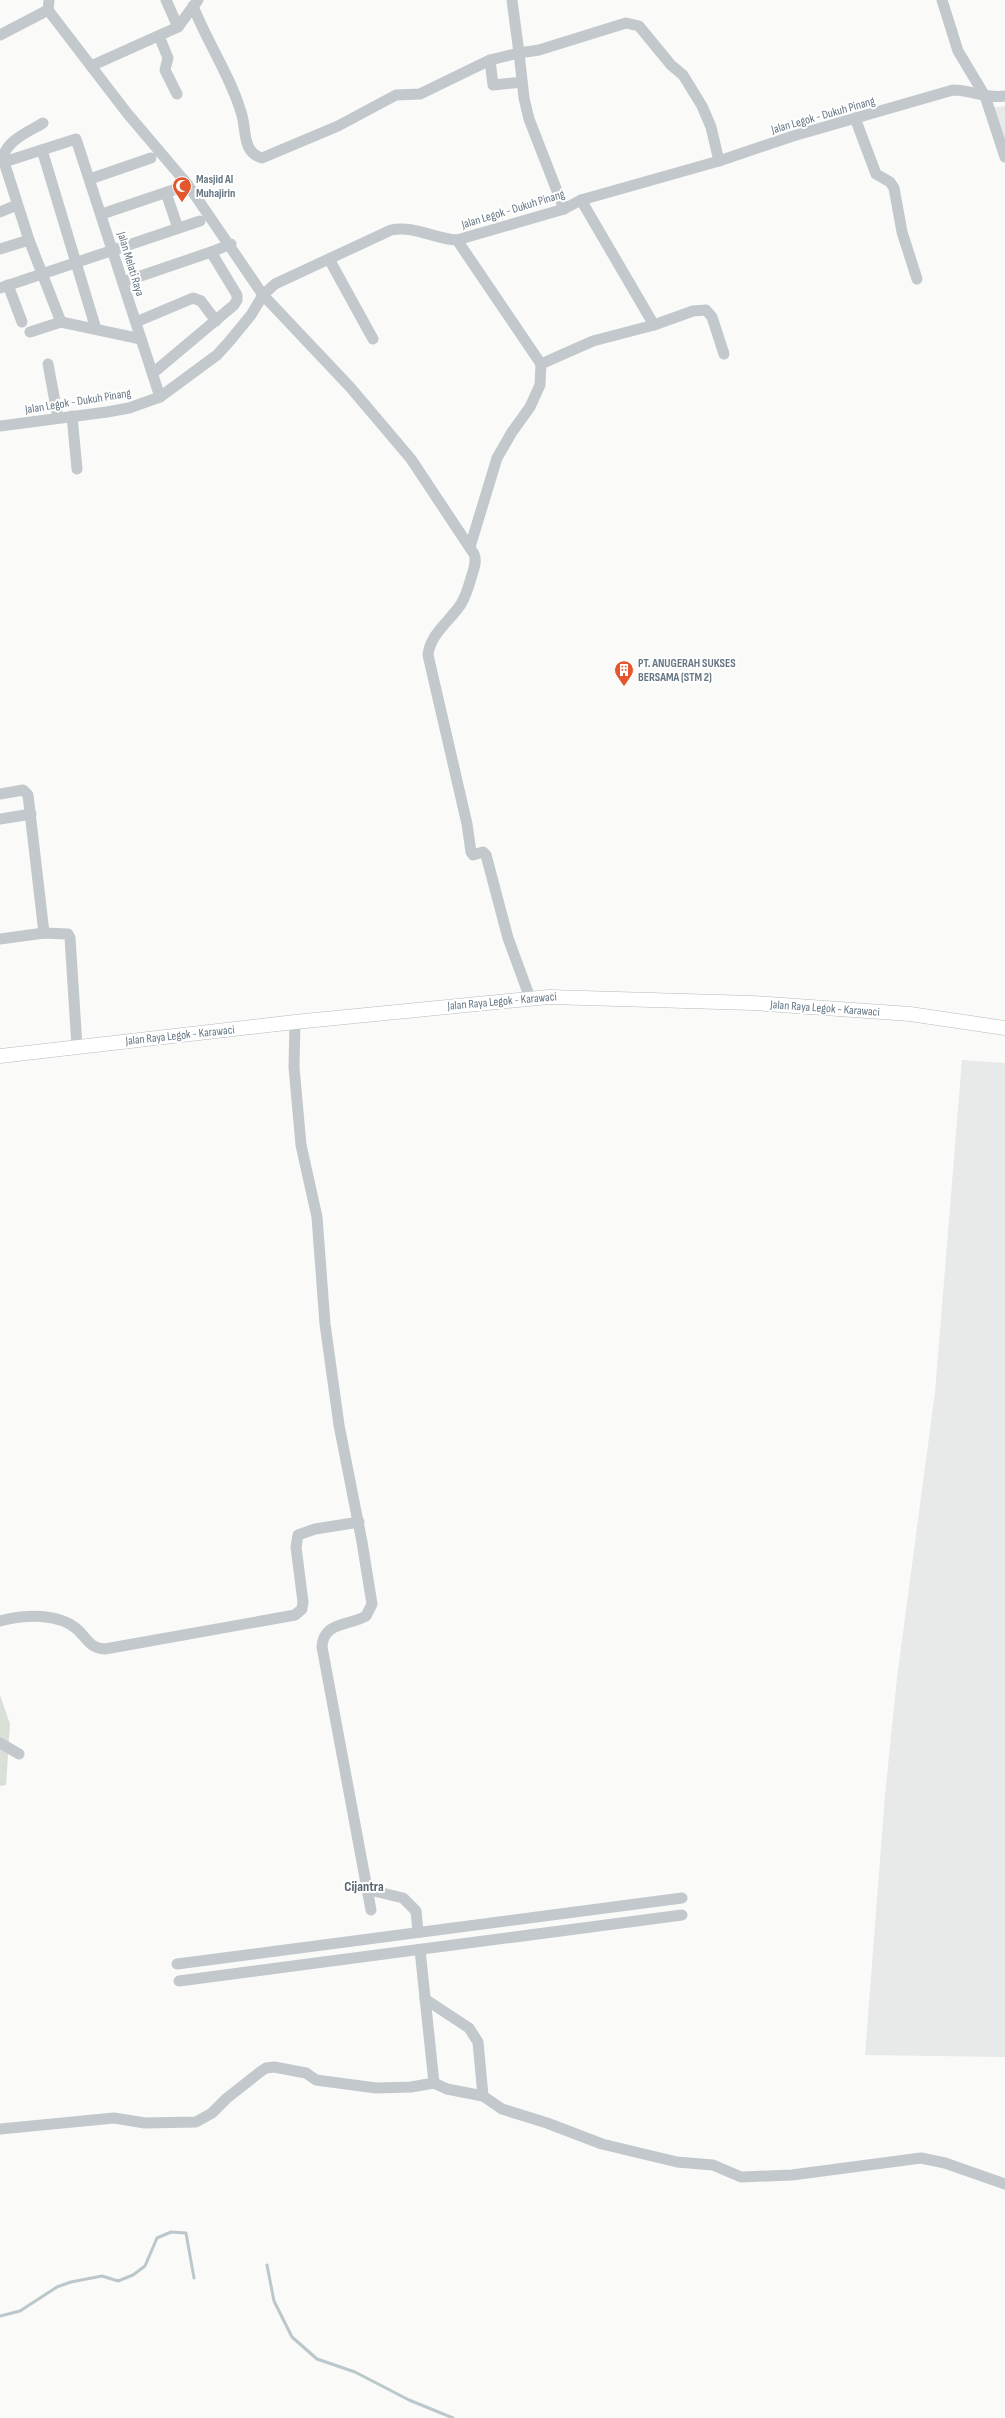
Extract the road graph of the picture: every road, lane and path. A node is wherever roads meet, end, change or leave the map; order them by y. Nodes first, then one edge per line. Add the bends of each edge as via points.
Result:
1 (166, 0) edge
2 (512, 0) edge
3 (942, 0) edge
4 (196, 3) edge
5 (48, 5) edge
6 (178, 27) junction
7 (0, 35) edge
8 (159, 36) junction
9 (519, 53) junction
10 (490, 60) junction
11 (91, 66) junction
12 (522, 82) junction
13 (177, 94) dead end
14 (985, 96) junction
15 (1005, 96) edge
16 (855, 118) junction
17 (43, 123) dead end
18 (42, 150) junction
19 (1005, 157) edge
20 (151, 158) dead end
21 (2, 161) edge
22 (719, 161) junction
23 (90, 179) junction
24 (582, 200) junction
25 (17, 206) junction
26 (564, 209) junction
27 (0, 212) edge
28 (102, 214) junction
29 (200, 221) dead end
30 (178, 228) junction
31 (29, 240) junction
32 (457, 240) junction
33 (231, 244) junction
34 (0, 249) edge
35 (112, 249) junction
36 (211, 252) junction
37 (329, 258) junction
38 (76, 262) junction
39 (42, 273) junction
40 (917, 279) dead end
41 (123, 282) junction
42 (4, 286) edge
43 (263, 295) junction
44 (216, 321) junction
45 (22, 322) dead end
46 (61, 322) junction
47 (136, 322) junction
48 (654, 325) junction
49 (96, 329) junction
50 (30, 332) dead end
51 (141, 339) junction
52 (373, 339) dead end
53 (724, 354) dead end
54 (48, 364) dead end
55 (541, 364) junction
56 (153, 373) junction
57 (160, 397) junction
58 (72, 416) junction
59 (58, 418) junction
60 (0, 426) edge
61 (77, 469) dead end
62 (470, 547) junction
63 (0, 794) edge
64 (31, 814) junction
65 (0, 819) edge
66 (44, 934) junction
67 (0, 939) edge
68 (530, 998) junction
69 (295, 1022) junction
70 (1005, 1028) edge
71 (77, 1046) junction
72 (0, 1056) edge
73 (358, 1522) junction
74 (0, 1621) edge
75 (0, 1743) edge
76 (19, 1754) dead end
77 (365, 1883) junction
78 (682, 1898) dead end
79 (371, 1910) dead end
80 (682, 1915) dead end
81 (487, 1924) junction
82 (418, 1932) junction
83 (489, 1940) junction
84 (307, 1947) junction
85 (420, 1950) junction
86 (177, 1964) dead end
87 (310, 1964) junction
88 (179, 1981) dead end
89 (425, 1999) junction
90 (434, 2083) junction
91 (482, 2096) junction
92 (0, 2129) edge
93 (1005, 2184) edge

1 - 6 street
2 - 9 street
3 - 14 street via 958,51
4 - 6 street
4 - 10 street via 240,107 247,147 253,154 262,158 338,126 396,95 420,94
5 - 7 street
5 - 11 street
6 - 8 street
8 - 11 street
8 - 13 street via 168,58 165,70
9 - 10 street
9 - 12 street
9 - 22 street via 539,50 626,23 639,26 671,65 683,75 702,106 711,127
10 - 12 street via 493,85
11 - 33 street via 188,185
12 - 26 street via 529,119
14 - 15 street, Jalan Legok - Dukuh Pinang
14 - 16 street, Jalan Legok - Dukuh Pinang via 964,90 953,90
14 - 19 street
16 - 22 street, Jalan Legok - Dukuh Pinang
16 - 40 street via 876,174 890,182 894,188 902,232
17 - 21 street via 6,146 2,153
18 - 21 street
18 - 23 street, Jalan Melati Raya via 76,139
18 - 38 street
20 - 23 street
21 - 25 street
22 - 24 street, Jalan Legok - Dukuh Pinang
23 - 28 street, Jalan Melati Raya
24 - 26 street, Jalan Legok - Dukuh Pinang
24 - 48 street
25 - 27 street
25 - 31 street
26 - 32 street, Jalan Legok - Dukuh Pinang
28 - 30 street via 171,191
28 - 35 street, Jalan Melati Raya
29 - 30 street
30 - 35 street
31 - 34 street
31 - 39 street
32 - 37 street, Jalan Legok - Dukuh Pinang via 446,240 401,228
32 - 55 street
33 - 36 street
33 - 43 street
35 - 38 street
35 - 41 street, Jalan Melati Raya
36 - 41 street
36 - 44 street via 238,297 234,305
37 - 43 street, Jalan Legok - Dukuh Pinang via 289,276
37 - 52 street
38 - 39 street
38 - 49 street
39 - 42 street
39 - 46 street
41 - 47 street, Jalan Melati Raya
42 - 45 street
43 - 57 street, Jalan Legok - Dukuh Pinang via 228,344
43 - 62 street via 350,387 411,459
44 - 47 street via 201,301 193,298
44 - 56 street
46 - 49 street
46 - 50 street
47 - 51 street, Jalan Melati Raya
48 - 53 street via 693,311 706,310 712,317
48 - 55 street via 593,341
49 - 51 street
51 - 56 street, Jalan Melati Raya
54 - 59 street
55 - 62 street via 540,385 530,407 498,458
56 - 57 street, Jalan Melati Raya
57 - 58 street, Jalan Legok - Dukuh Pinang via 129,408
58 - 59 street, Jalan Legok - Dukuh Pinang
58 - 61 street
59 - 60 street, Jalan Legok - Dukuh Pinang
62 - 68 street via 476,558 469,586 462,603 434,637 428,654 467,824 471,852 474,855 483,852 486,855 508,938
63 - 64 street via 26,791
64 - 65 street
64 - 66 street
66 - 67 street
66 - 71 street via 64,933 70,938
68 - 69 main road, Jalan Raya Legok - Karawaci
68 - 70 main road, Jalan Raya Legok - Karawaci via 578,996 753,1003 910,1014
69 - 71 main road, Jalan Raya Legok - Karawaci
69 - 73 street via 294,1067 301,1145 317,1218 325,1324
71 - 72 main road, Jalan Raya Legok - Karawaci
73 - 74 street via 315,1529 298,1535 296,1547 304,1602 302,1609 295,1615 105,1649 91,1646 72,1626 40,1615
73 - 77 street via 371,1610 356,1622 335,1626 328,1631 322,1637 322,1647
75 - 76 street
77 - 79 street
77 - 82 street via 374,1892 403,1898 416,1911
78 - 81 street
80 - 83 street
81 - 82 street
81 - 83 street
82 - 84 street
83 - 85 street
84 - 86 street
84 - 87 street
85 - 87 street
85 - 89 street
87 - 88 street
89 - 90 street
89 - 91 street via 469,2028 478,2042
90 - 91 street via 447,2089
90 - 92 street via 411,2087 376,2088 316,2080 306,2073 274,2067 260,2072 212,2113 196,2122 145,2123 114,2118
91 - 93 street via 502,2109 602,2144 677,2162 713,2165 741,2177 792,2175 921,2158 945,2163

